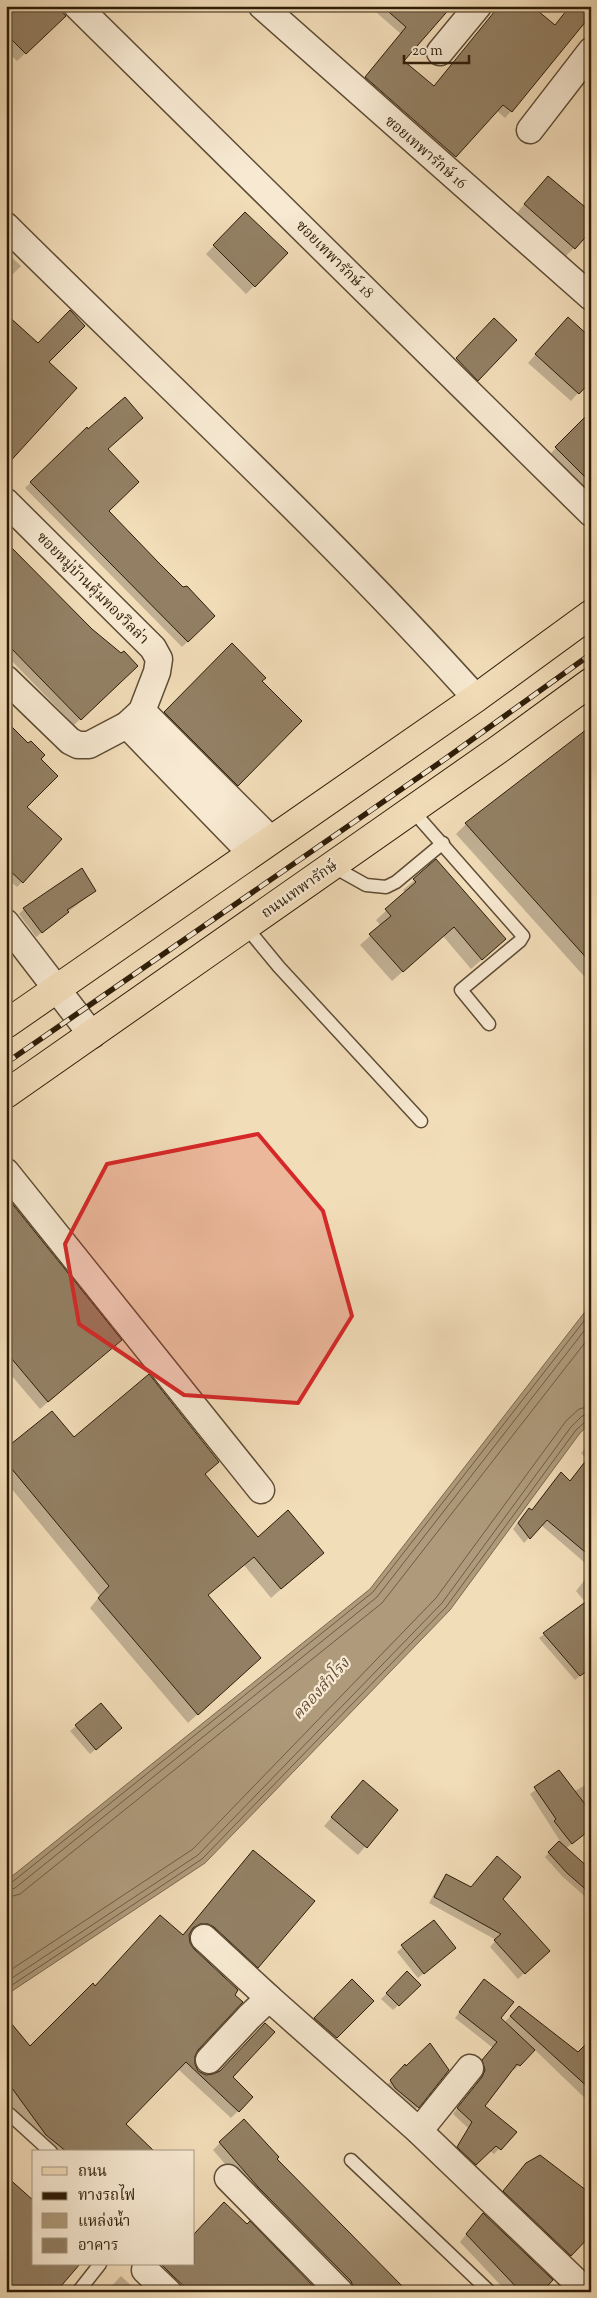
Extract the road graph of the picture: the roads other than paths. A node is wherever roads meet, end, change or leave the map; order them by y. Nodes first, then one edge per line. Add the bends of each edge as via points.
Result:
1 (77, 6) edge
2 (262, 6) edge
3 (478, 6) edge
4 (591, 51) edge
5 (440, 52) dead end
6 (530, 130) dead end
7 (6, 226) edge
8 (591, 297) edge
9 (6, 502) edge
10 (591, 513) edge
11 (591, 614) edge
12 (6, 679) edge
13 (591, 682) edge
14 (476, 698) junction
15 (134, 718) junction
16 (412, 810) junction
17 (443, 843) junction
18 (260, 846) junction
19 (332, 866) junction
20 (6, 923) edge
21 (246, 927) junction
22 (56, 990) junction
23 (6, 1024) edge
24 (489, 1024) dead end
25 (92, 1035) junction
26 (6, 1094) edge
27 (420, 1121) dead end
28 (6, 1172) edge
29 (261, 1490) dead end
30 (204, 1938) dead end
31 (269, 1998) junction
32 (209, 2060) dead end
33 (470, 2068) dead end
34 (6, 2111) edge
35 (419, 2131) junction
36 (49, 2150) edge
37 (351, 2160) dead end
38 (228, 2178) dead end
39 (98, 2266) edge
40 (145, 2270) dead end
41 (591, 2289) edge
42 (78, 2292) edge
43 (168, 2292) edge
44 (340, 2292) edge
45 (490, 2292) edge
46 (587, 2292) edge

1 - 10 street, ซอยเทพารักษ์ 18
2 - 8 street, ซอยเทพารักษ์ 16
3 - 5 street
4 - 6 street
7 - 14 street via 285,498
9 - 15 street, ซอยหมู่บ้านคุ้มทองวิลล่า via 154,648 159,659 157,672
11 - 14 main road
12 - 15 street via 78,745 89,745
13 - 16 main road, ถนนเทพารักษ์
14 - 18 main road
15 - 18 street
16 - 17 lane
16 - 19 main road, ถนนเทพารักษ์
17 - 19 lane via 386,887 366,885
17 - 24 lane via 523,936 461,990
18 - 22 main road
19 - 21 main road, ถนนเทพารักษ์
20 - 22 street
21 - 25 main road, ถนนเทพารักษ์
21 - 27 lane
22 - 23 main road
22 - 25 street
25 - 26 main road, ถนนเทพารักษ์
28 - 29 street
30 - 31 street
31 - 32 street
31 - 35 street
33 - 35 street
34 - 36 lane
35 - 46 street
37 - 45 lane
38 - 44 street
39 - 42 lane
40 - 43 street
41 - 46 main road

